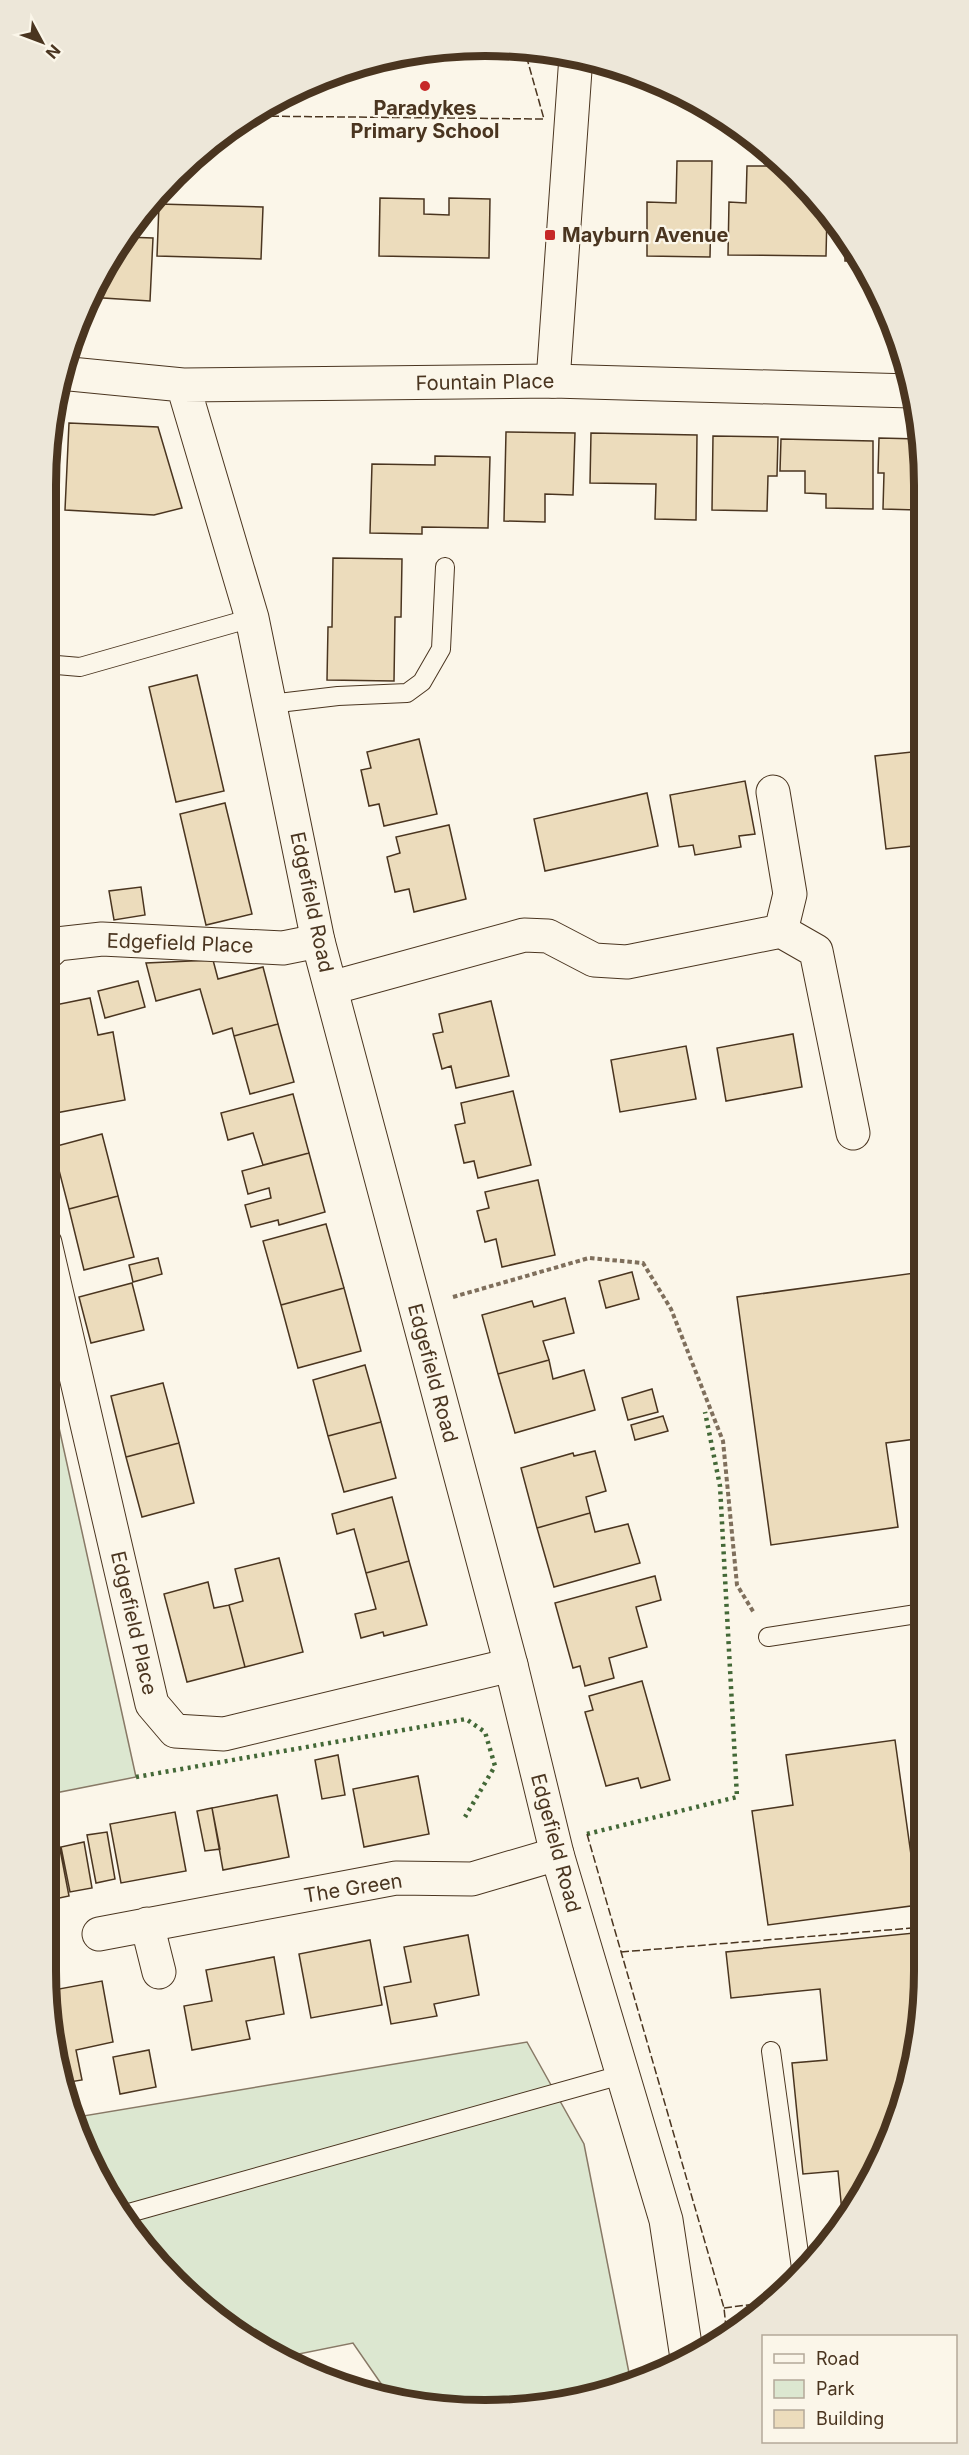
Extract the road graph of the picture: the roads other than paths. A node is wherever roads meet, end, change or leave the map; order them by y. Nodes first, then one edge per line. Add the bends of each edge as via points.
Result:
1 (575, 66) edge
2 (70, 374) edge
3 (553, 381) junction
4 (183, 385) junction
5 (903, 391) edge
6 (445, 567) dead end
7 (252, 618) junction
8 (56, 665) edge
9 (270, 704) junction
10 (773, 792) dead end
11 (780, 931) junction
12 (318, 941) junction
13 (56, 945) edge
14 (331, 988) junction
15 (853, 1133) dead end
16 (56, 1290) edge
17 (914, 1614) edge
18 (768, 1637) road end
19 (510, 1665) junction
20 (557, 1854) junction
21 (147, 1924) junction
22 (99, 1934) dead end
23 (159, 1972) dead end
24 (771, 2051) dead end
25 (621, 2075) junction
26 (131, 2213) edge
27 (800, 2261) edge
28 (686, 2349) edge

1 - 3 street
2 - 4 street, Fountain Place
3 - 4 street, Fountain Place
3 - 5 street, Fountain Place
4 - 7 street, Edgefield Road
6 - 9 lane via 441,649 422,682 407,693
7 - 8 lane via 80,667
7 - 9 street, Edgefield Road
9 - 12 street, Edgefield Road
10 - 11 street via 790,894
11 - 14 street via 627,962 594,960 548,936 524,935
11 - 15 street via 816,951
12 - 13 street, Edgefield Place via 284,948 102,939
12 - 14 street, Edgefield Road
14 - 19 street, Edgefield Road
16 - 19 street, Edgefield Place via 152,1704 175,1731 224,1734
17 - 18 lane
19 - 20 street, Edgefield Road
20 - 21 street, The Green via 472,1879 396,1878
20 - 25 street, Edgefield Road
21 - 22 street, The Green
21 - 23 street
24 - 27 lane
25 - 26 lane
25 - 28 street, Edgefield Road via 666,2220

